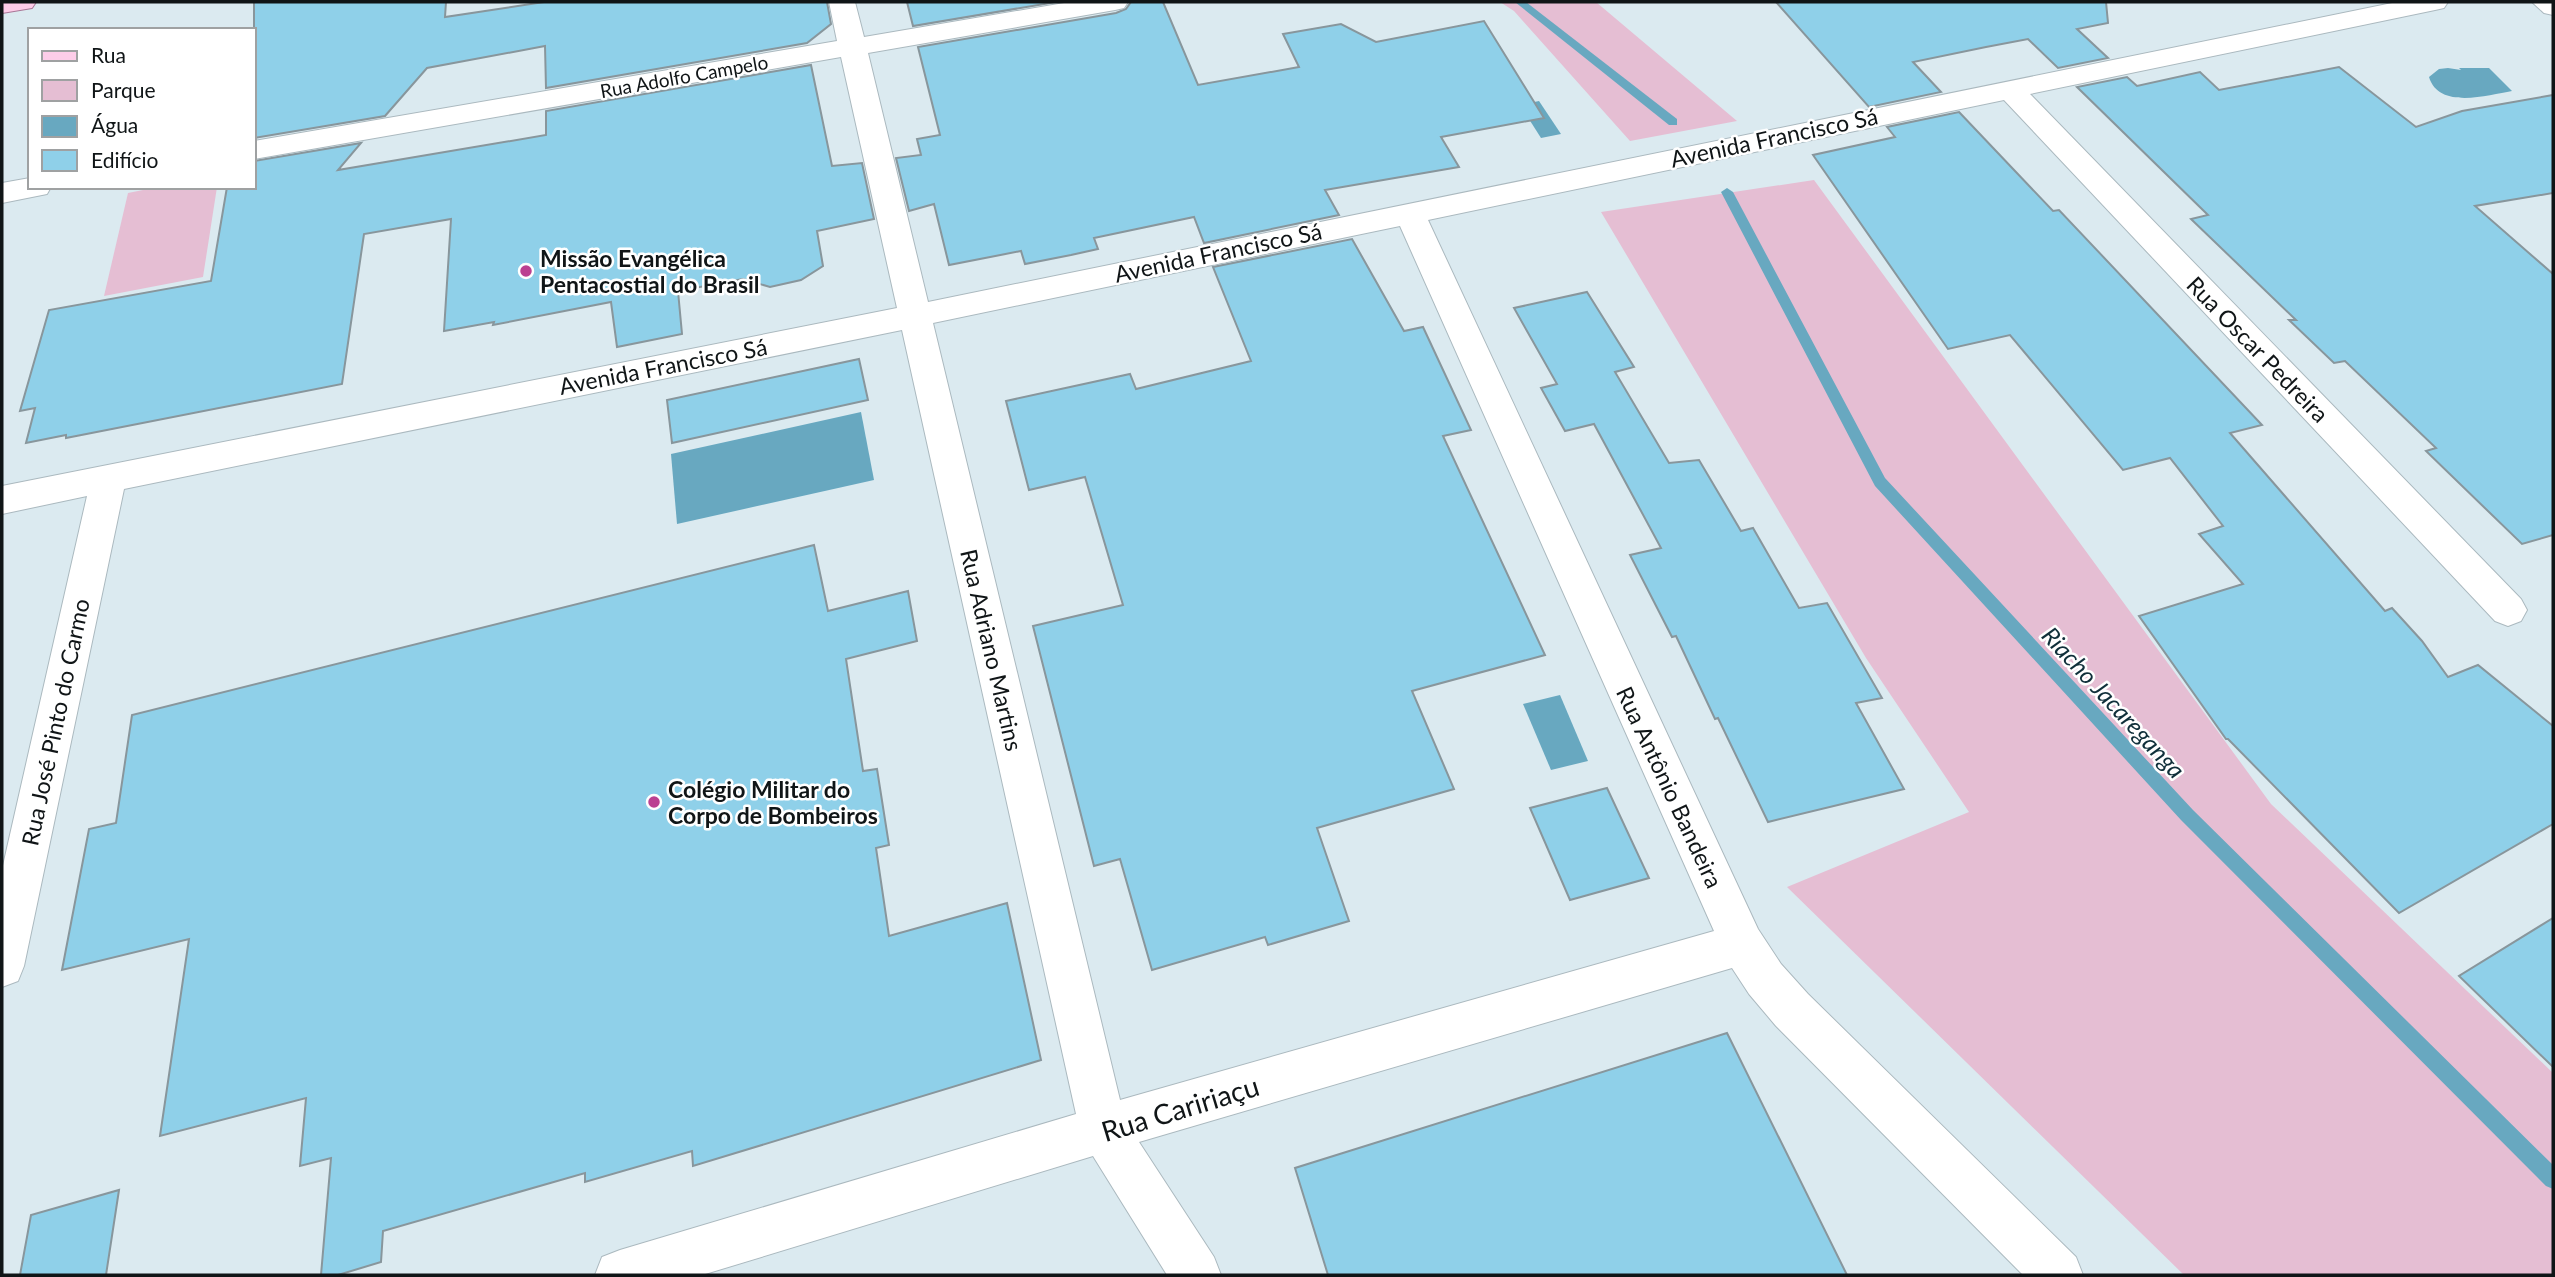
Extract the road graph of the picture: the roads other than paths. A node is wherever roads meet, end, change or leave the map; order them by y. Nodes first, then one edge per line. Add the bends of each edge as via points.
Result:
1 (23, 2) edge
2 (842, 2) edge
3 (1115, 2) edge
4 (2435, 2) edge
5 (2545, 2) edge
6 (2, 5) edge
7 (2553, 7) edge
8 (853, 47) junction
9 (2009, 89) junction
10 (256, 150) edge
11 (28, 188) edge
12 (2, 193) edge
13 (1409, 212) junction
14 (913, 316) junction
15 (109, 478) junction
16 (2, 500) edge
17 (2508, 610) dead end
18 (1742, 944) junction
19 (2, 966) edge
20 (1104, 1131) junction
21 (620, 1275) edge
22 (1196, 1275) edge
23 (2058, 1275) edge

1 - 6 main road
2 - 8 street, Rua Adriano Martins
3 - 8 street, Rua Adolfo Campelo
4 - 9 street, Avenida Francisco Sá
5 - 7 street
8 - 10 street, Rua Adolfo Campelo
8 - 14 street, Rua Adriano Martins
9 - 13 street, Avenida Francisco Sá
9 - 17 street, Rua Oscar Pedreira
11 - 12 street
13 - 14 street, Avenida Francisco Sá
13 - 18 street, Rua Antônio Bandeira
14 - 15 street, Avenida Francisco Sá
14 - 20 street, Rua Adriano Martins
15 - 16 street, Avenida Francisco Sá
15 - 19 street, Rua José Pinto do Carmo
18 - 20 street, Rua Caririaçu
18 - 23 street, Rua Antônio Bandeira via 1792,1010
20 - 21 street, Rua Caririaçu
20 - 22 street, Rua Adriano Martins

